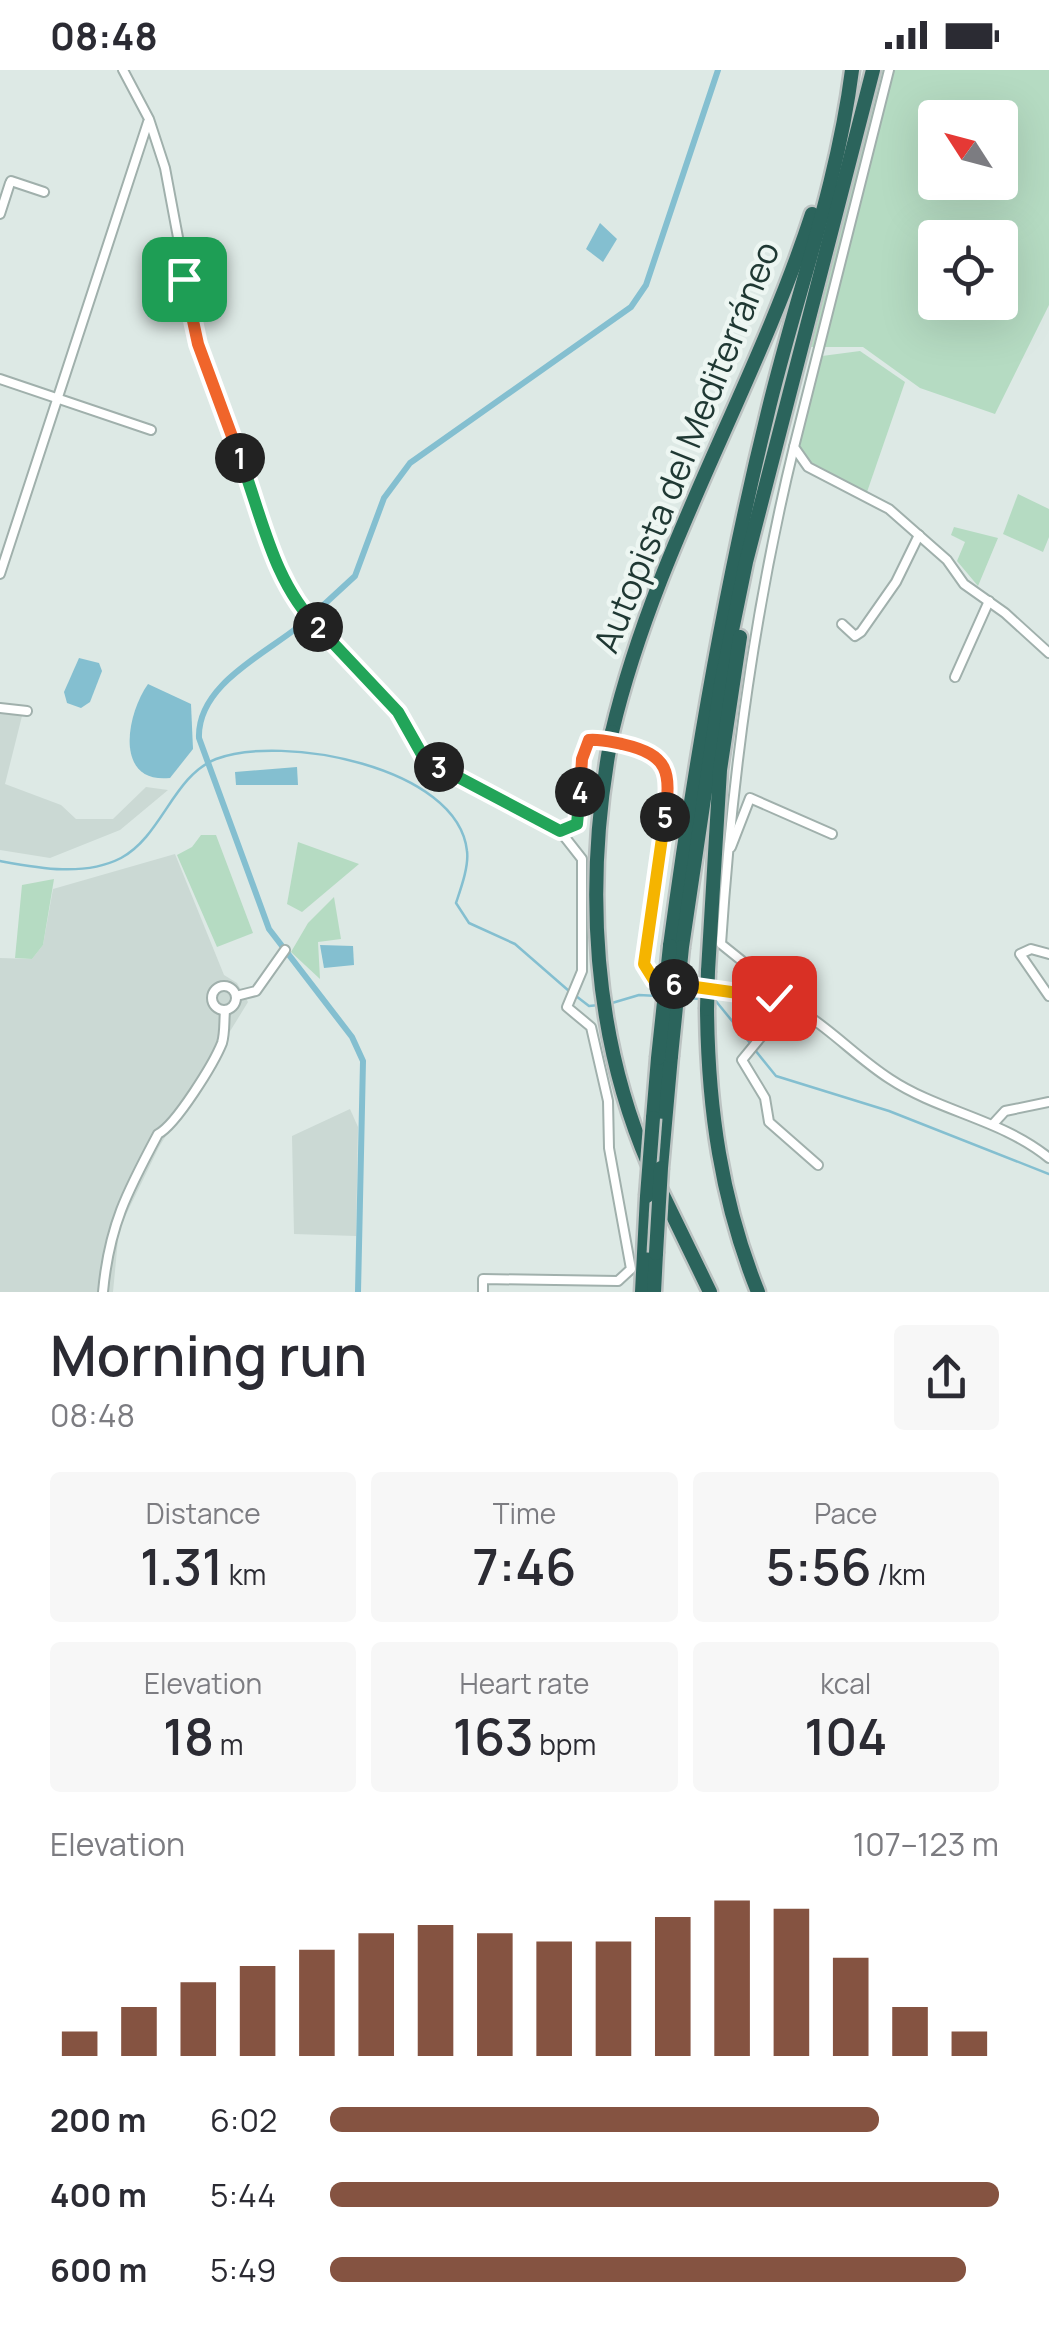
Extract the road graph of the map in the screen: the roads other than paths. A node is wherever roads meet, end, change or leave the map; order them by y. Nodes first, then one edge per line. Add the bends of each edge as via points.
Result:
1 (123, 70) edge
2 (852, 70) edge
3 (872, 70) edge
4 (890, 70) edge
5 (850, 89) junction
6 (149, 119) junction
7 (44, 192) dead end
8 (0, 214) edge
9 (0, 379) edge
10 (56, 399) junction
11 (151, 430) dead end
12 (794, 447) junction
13 (764, 494) junction
14 (0, 533) edge
15 (919, 535) junction
16 (12, 537) junction
17 (0, 574) edge
18 (989, 602) junction
19 (842, 624) dead end
20 (1049, 654) edge
21 (955, 677) dead end
22 (0, 708) edge
23 (27, 712) dead end
24 (560, 831) junction
25 (832, 834) dead end
26 (727, 856) junction
27 (676, 946) junction
28 (283, 952) dead end
29 (1049, 954) edge
30 (236, 996) junction
31 (1049, 996) edge
32 (788, 1004) junction
33 (225, 1010) junction
34 (814, 1018) junction
35 (665, 1057) junction
36 (1049, 1102) edge
37 (994, 1123) junction
38 (1049, 1158) edge
39 (818, 1165) dead end
40 (104, 1292) edge
41 (483, 1292) edge
42 (642, 1292) edge
43 (654, 1292) edge
44 (710, 1292) edge
45 (758, 1292) edge

1 - 6 street
2 - 5 highway
3 - 13 highway
4 - 12 street
5 - 27 highway via 728,586 690,801
5 - 44 highway, Autopista del Mediterráneo, bridge via 796,260 653,594 608,750 596,884 606,1015 640,1144
6 - 10 street
6 - 24 street via 165,168 198,344 291,597 398,712 424,758
7 - 8 street via 10,182
9 - 10 street
10 - 11 street
10 - 16 street
12 - 15 street via 808,468 889,510
12 - 26 street via 768,554
13 - 27 highway via 721,684
13 - 45 highway, bridge via 720,770 707,1009 714,1139 733,1224
14 - 16 street
15 - 18 street
15 - 19 street via 862,632 854,636
16 - 17 street
18 - 20 street
18 - 21 street
22 - 23 street
24 - 32 street via 577,824 589,740 652,754 669,788 644,950 648,974 660,982 762,994
24 - 41 street via 582,858 582,970 567,1007 592,1027 631,1270 618,1281 483,1279
25 - 26 street via 750,798
26 - 34 street via 722,944
27 - 35 highway, bridge
28 - 30 street via 256,991
29 - 31 street via 1020,954
30 - 33 street
30 - 33 street via 229,987 214,991 214,1004
32 - 34 street
32 - 39 street via 742,1060 765,1098 769,1122
33 - 40 street via 223,1041 158,1134 108,1242
34 - 37 street via 888,1078
35 - 42 highway, bridge via 653,1118
35 - 43 highway, bridge
36 - 37 street via 1005,1111
37 - 38 street

